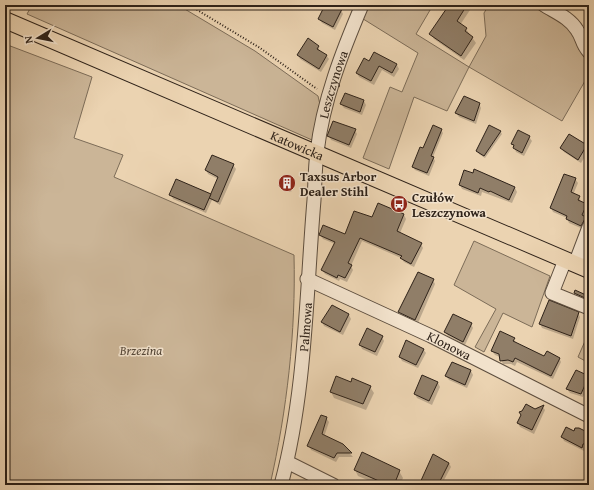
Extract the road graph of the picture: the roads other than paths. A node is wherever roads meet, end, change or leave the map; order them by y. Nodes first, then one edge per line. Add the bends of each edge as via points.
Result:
1 (362, 5) edge
2 (544, 5) edge
3 (5, 20) edge
4 (589, 52) edge
5 (316, 160) junction
6 (589, 227) edge
7 (576, 264) edge
8 (307, 279) junction
9 (589, 308) edge
10 (589, 416) edge
11 (287, 462) junction
12 (281, 485) edge
13 (333, 485) edge

1 - 5 street, Leszczynowa via 328,97
2 - 4 street via 578,30 582,44
3 - 5 main road, Katowicka
5 - 7 main road, Katowicka
5 - 8 street, Palmowa
6 - 7 street
7 - 9 street via 552,293
8 - 10 street, Klonowa via 431,336
8 - 11 street, Palmowa via 301,386
11 - 12 street, Palmowa
11 - 13 street

